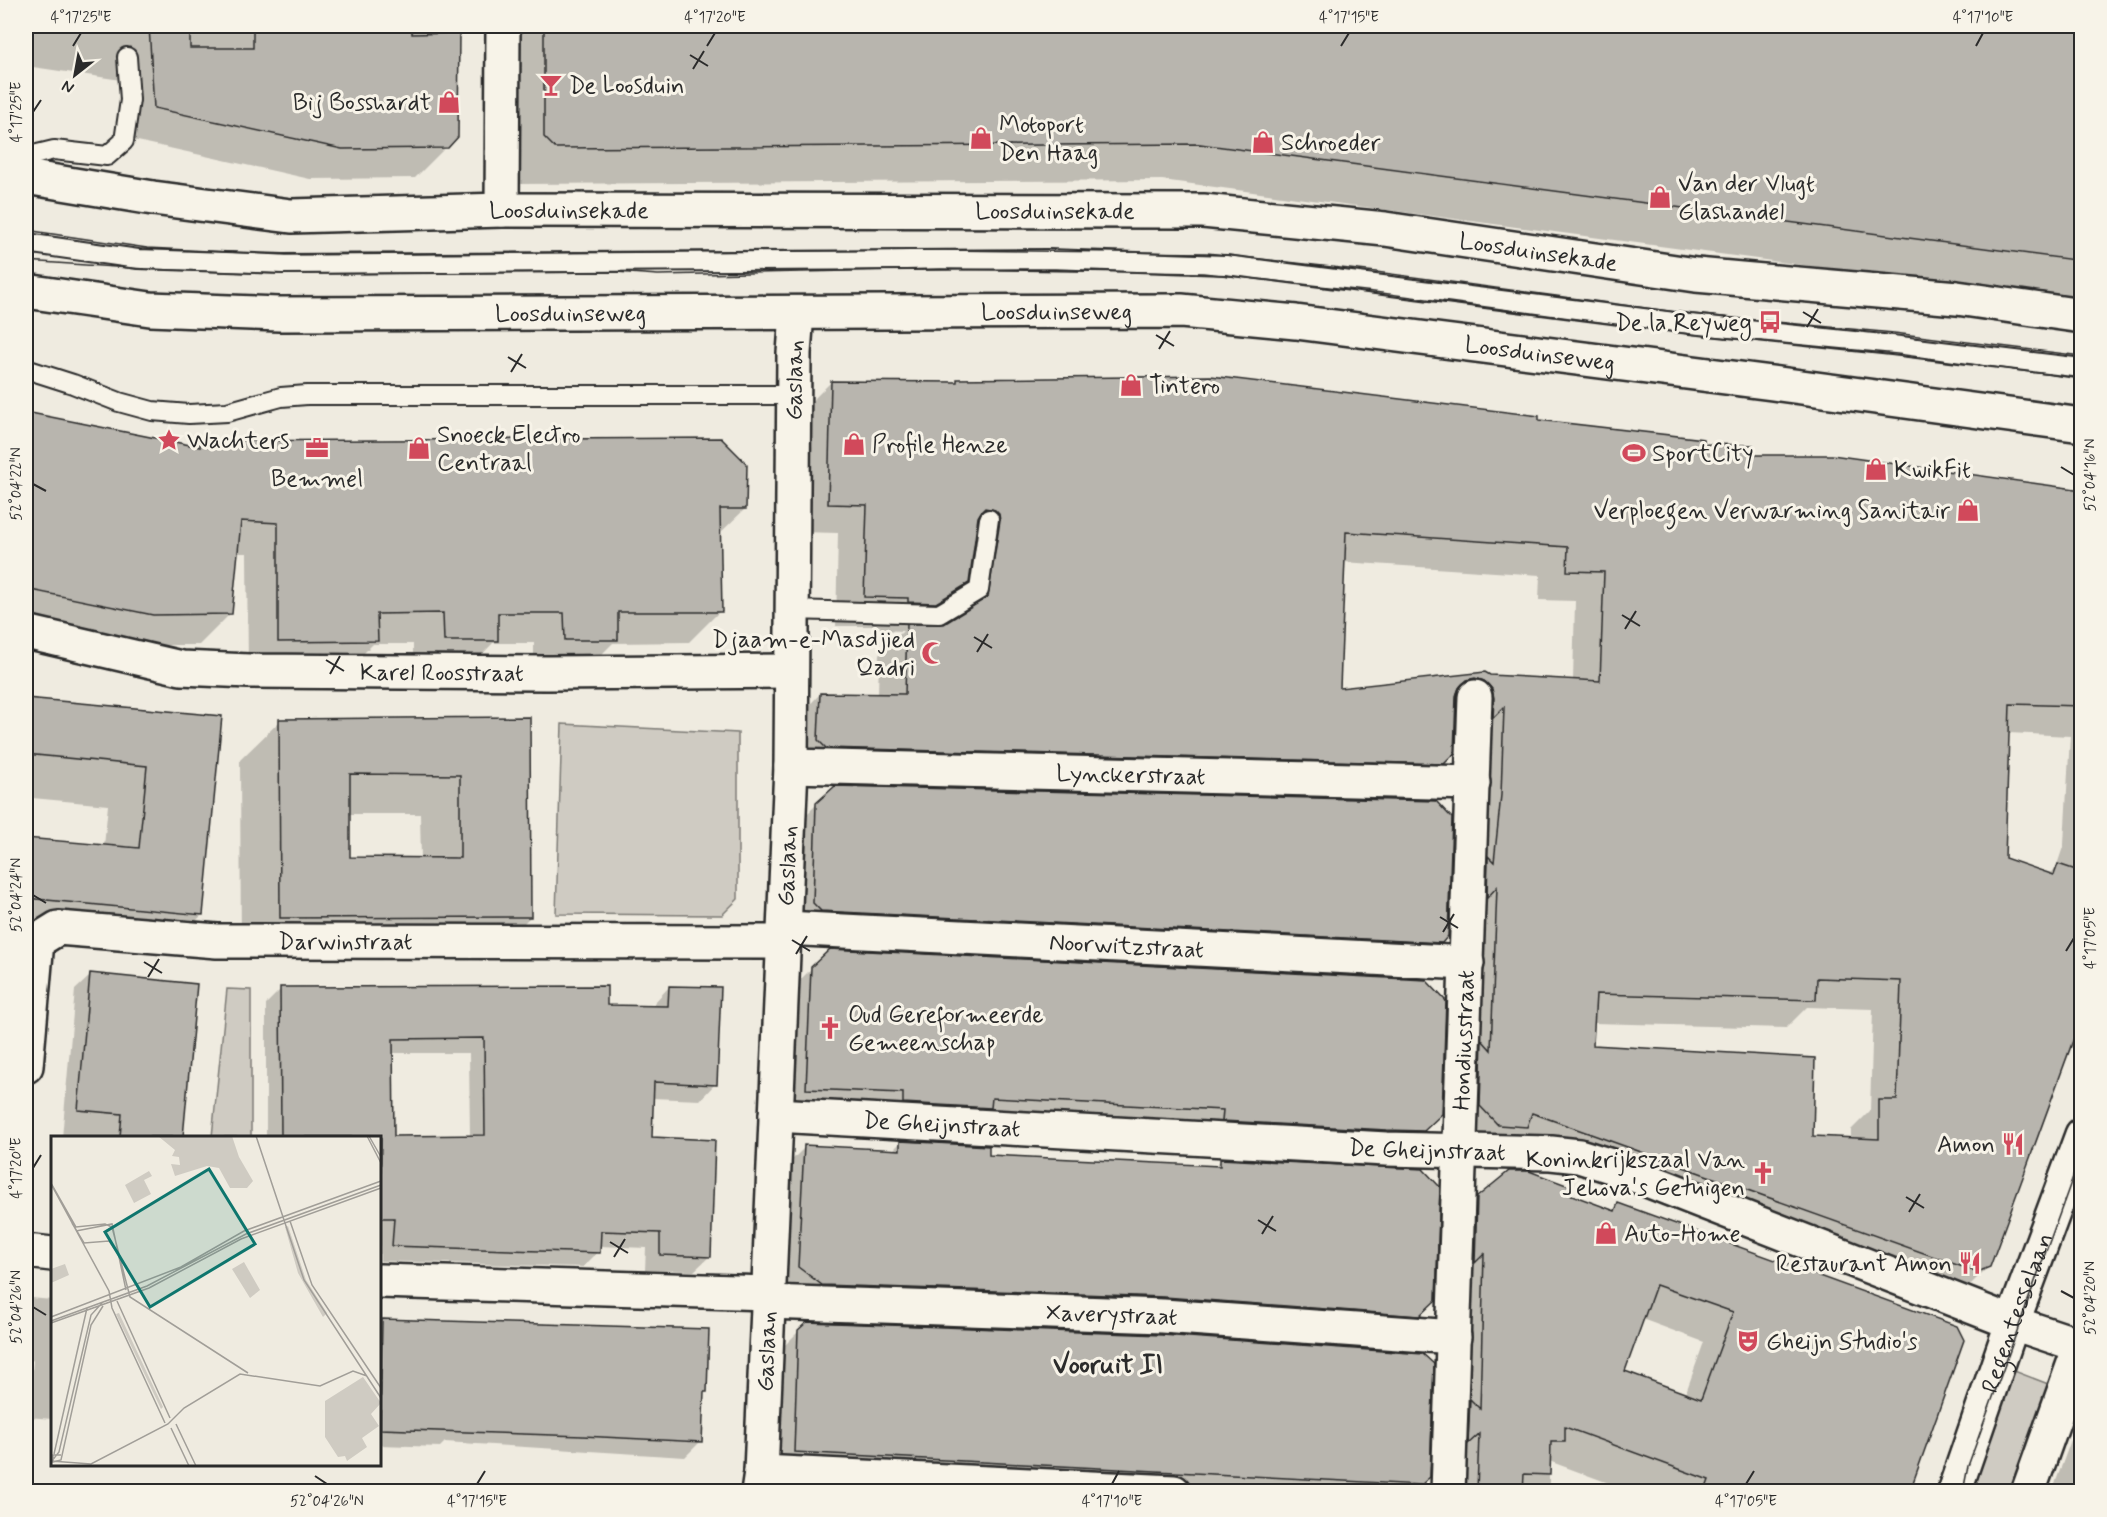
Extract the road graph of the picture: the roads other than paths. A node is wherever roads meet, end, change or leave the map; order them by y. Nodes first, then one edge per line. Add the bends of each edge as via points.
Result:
1 (503, 26) edge
2 (127, 57) dead end
3 (26, 175) edge
4 (502, 210) junction
5 (26, 243) edge
6 (26, 291) edge
7 (797, 313) junction
8 (2082, 316) edge
9 (2082, 368) edge
10 (26, 369) edge
11 (794, 395) junction
12 (2082, 425) edge
13 (989, 519) dead end
14 (791, 610) junction
15 (26, 632) edge
16 (791, 671) junction
17 (1475, 697) dead end
18 (791, 766) junction
19 (1473, 783) junction
20 (784, 935) junction
21 (1467, 963) junction
22 (26, 1066) edge
23 (776, 1114) junction
24 (2082, 1135) edge
25 (1460, 1150) junction
26 (26, 1251) edge
27 (51, 1254) edge
28 (381, 1281) edge
29 (768, 1298) junction
30 (2013, 1321) junction
31 (1454, 1337) junction
32 (2081, 1344) edge
33 (760, 1482) edge
34 (1174, 1491) edge
35 (1448, 1491) edge
36 (1954, 1491) edge
37 (2028, 1491) edge

1 - 4 street
2 - 3 lane via 130,100 124,141 107,156 54,150 29,156
3 - 4 street, Loosduinsekade via 153,198 291,216
4 - 8 street, Loosduinsekade via 1203,211 1385,229 1696,275 1957,298
5 - 9 lane, Loosduinseweg via 138,259 283,264 1048,259 1226,265 1690,324
6 - 7 street, Loosduinseweg via 150,309 279,314
7 - 11 street, Gaslaan
7 - 12 street, Loosduinseweg via 1181,311 1296,322
10 - 11 lane via 119,402 152,411 189,414 227,412 281,397 307,395
11 - 14 street, Gaslaan
13 - 14 lane via 979,590 939,614
14 - 16 street, Gaslaan
15 - 16 street, Karel Roosstraat via 181,668 548,673
16 - 18 street, Gaslaan
17 - 19 street, Hondiusstraat
18 - 19 street, Lynckerstraat
18 - 20 street, Gaslaan
19 - 21 street, Hondiusstraat
20 - 21 street, Noorwitzstraat
20 - 22 street, Darwinstraat via 218,941 58,928 37,941
20 - 23 street, Gaslaan
21 - 25 street, Hondiusstraat
23 - 25 street, De Gheijnstraat
23 - 29 street, Gaslaan
24 - 30 street, Regentesselaan
25 - 30 street, De Gheijnstraat via 1579,1156
25 - 31 street, Hondiusstraat
26 - 27 street
28 - 29 street
29 - 31 street, Xaverystraat via 1163,1316
29 - 33 street, Gaslaan
30 - 32 street, De Gheijnstraat
30 - 36 street, Regentesselaan
31 - 35 street, Hondiusstraat
32 - 37 street
33 - 34 street

